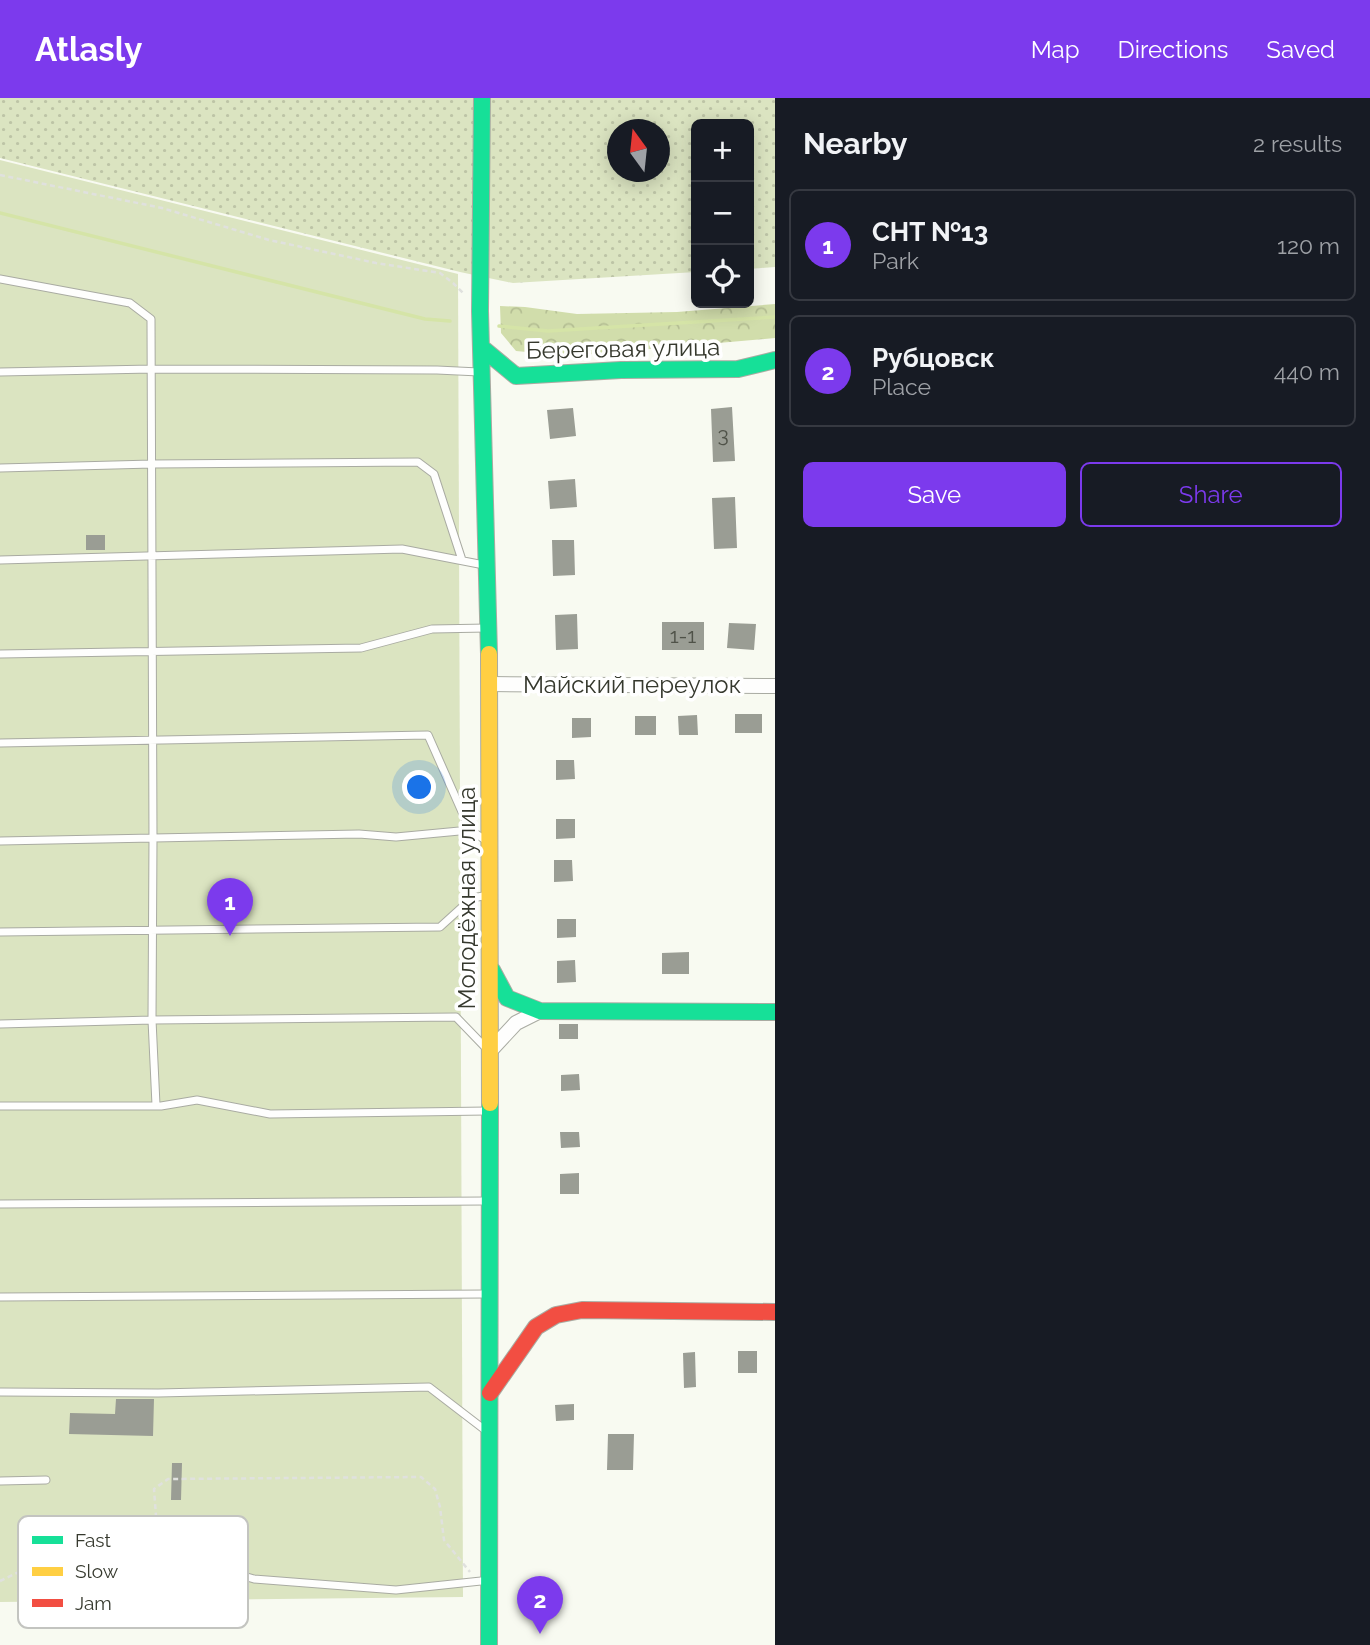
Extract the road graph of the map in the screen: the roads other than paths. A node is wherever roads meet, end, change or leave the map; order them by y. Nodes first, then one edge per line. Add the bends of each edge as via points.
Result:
1 (482, 98) edge
2 (0, 279) edge
3 (481, 347) junction
4 (775, 360) edge
5 (152, 369) junction
6 (0, 372) edge
7 (481, 372) junction
8 (152, 464) junction
9 (0, 468) edge
10 (152, 556) junction
11 (0, 560) edge
12 (462, 560) junction
13 (487, 565) junction
14 (488, 628) junction
15 (152, 652) junction
16 (0, 654) edge
17 (490, 684) junction
18 (775, 686) edge
19 (152, 740) junction
20 (0, 743) edge
21 (470, 830) junction
22 (153, 838) junction
23 (0, 841) edge
24 (490, 843) junction
25 (490, 895) junction
26 (153, 930) junction
27 (0, 932) edge
28 (490, 965) junction
29 (540, 1011) junction
30 (775, 1012) edge
31 (152, 1020) junction
32 (0, 1024) edge
33 (490, 1051) junction
34 (0, 1105) edge
35 (156, 1105) junction
36 (490, 1111) junction
37 (490, 1201) junction
38 (0, 1204) edge
39 (490, 1294) junction
40 (0, 1297) edge
41 (775, 1312) edge
42 (0, 1392) edge
43 (490, 1393) junction
44 (490, 1434) junction
45 (46, 1480) dead end
46 (0, 1481) edge
47 (248, 1577) edge
48 (481, 1581) road end
49 (489, 1645) edge

1 - 3 street, Молодёжная улица
2 - 5 lane via 130,303 151,319
3 - 4 street, Береговая улица via 516,376 738,369
3 - 7 street, Молодёжная улица
5 - 6 lane
5 - 7 lane
5 - 8 lane
7 - 13 street, Молодёжная улица
8 - 9 lane
8 - 10 lane
8 - 12 lane via 418,462 434,474
10 - 11 lane
10 - 12 lane via 401,549
10 - 15 lane
12 - 13 lane
13 - 14 street, Молодёжная улица
14 - 15 lane via 432,629 361,648
14 - 17 street, Молодёжная улица
15 - 16 lane
15 - 19 lane
17 - 18 street, Майский переулок
17 - 24 street, Молодёжная улица
19 - 20 lane
19 - 21 lane via 428,734
19 - 22 lane
21 - 22 lane via 396,837
21 - 24 lane
22 - 23 lane
22 - 26 lane
24 - 25 street, Молодёжная улица
25 - 26 lane via 472,898 440,927
25 - 28 street, Молодёжная улица
26 - 27 lane
26 - 31 lane
28 - 29 street via 507,999
28 - 33 street, Молодёжная улица
29 - 30 street
29 - 33 street via 516,1023
31 - 32 lane
31 - 33 lane via 456,1017
31 - 35 lane
33 - 36 street, Молодёжная улица
34 - 35 lane
35 - 36 lane via 197,1100 270,1114
36 - 37 street, Молодёжная улица
37 - 38 lane
37 - 39 street, Молодёжная улица
39 - 40 lane
39 - 43 street, Молодёжная улица
41 - 43 street via 582,1310 556,1315 536,1327
42 - 44 lane via 429,1387
43 - 44 street, Молодёжная улица
44 - 49 street, Молодёжная улица
45 - 46 lane
47 - 48 lane via 396,1590

